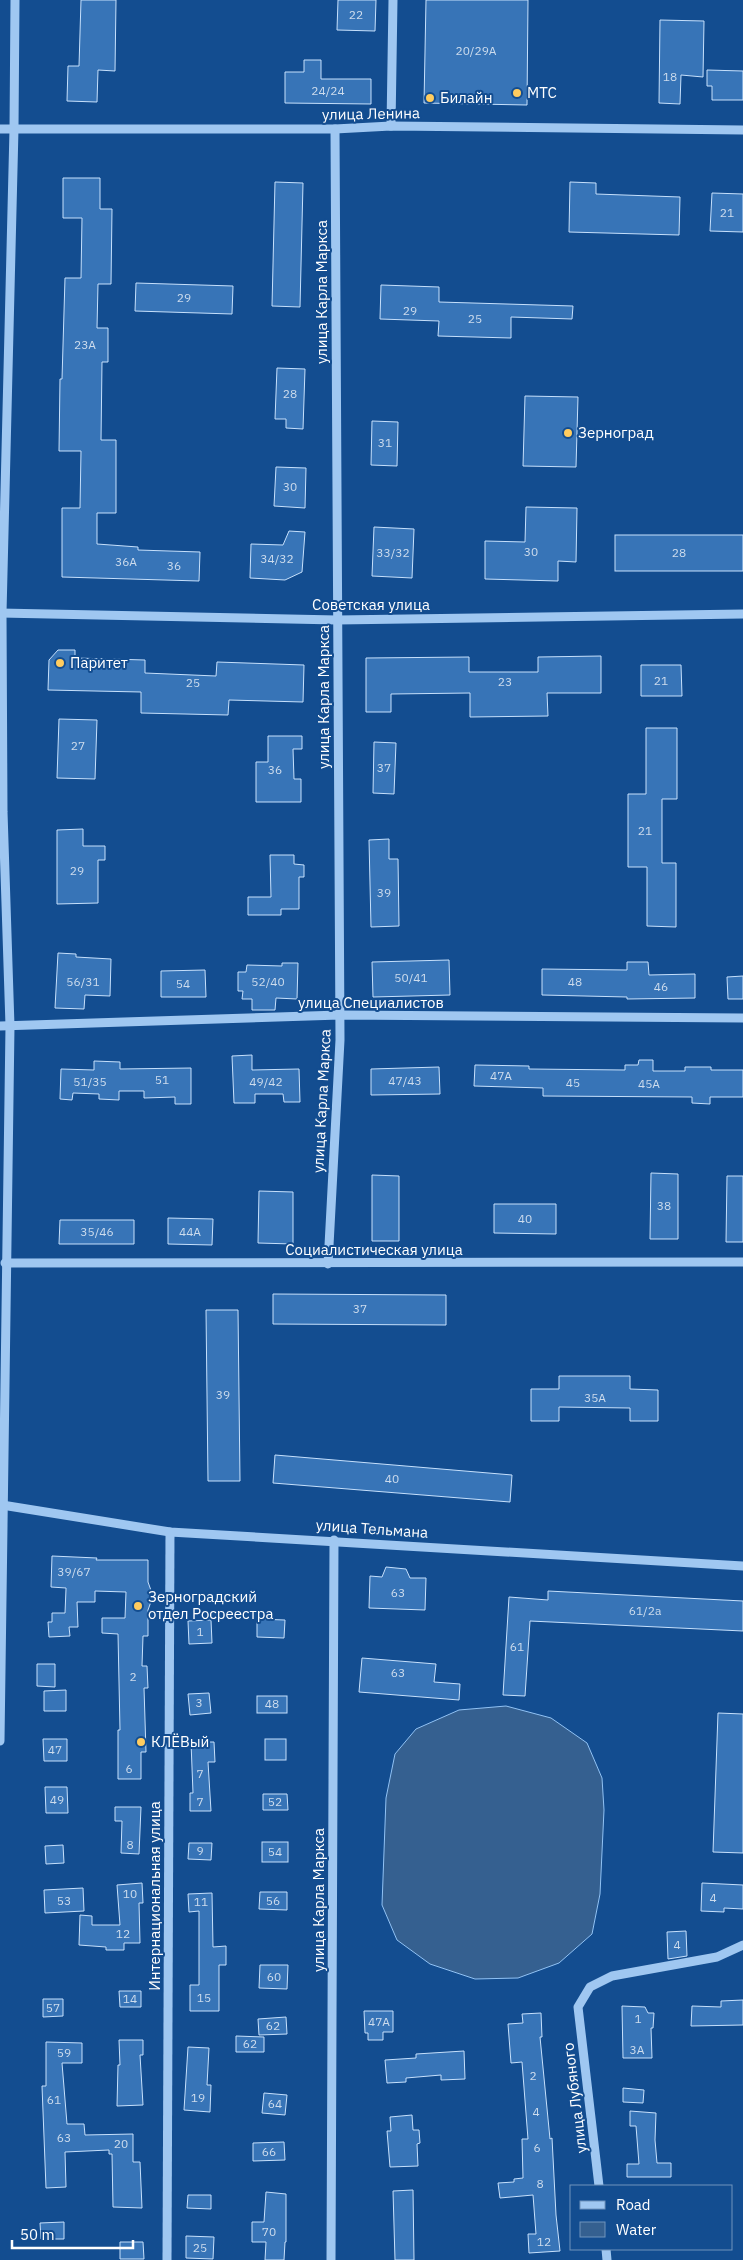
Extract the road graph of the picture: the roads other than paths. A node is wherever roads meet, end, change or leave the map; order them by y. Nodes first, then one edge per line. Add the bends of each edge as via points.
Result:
1 (15, 0) edge
2 (393, 0) edge
3 (391, 126) junction
4 (0, 129) edge
5 (14, 129) junction
6 (335, 129) junction
7 (743, 130) edge
8 (1, 613) edge
9 (743, 614) edge
10 (337, 620) junction
11 (2, 812) edge
12 (340, 1015) junction
13 (743, 1018) edge
14 (0, 1026) edge
15 (10, 1026) junction
16 (743, 1262) edge
17 (5, 1263) junction
18 (328, 1264) junction
19 (2, 1505) junction
20 (170, 1532) junction
21 (334, 1540) junction
22 (743, 1566) edge
23 (0, 1741) edge
24 (743, 1945) edge
25 (599, 2185) edge
26 (167, 2260) edge
27 (331, 2260) edge

1 - 5 street
2 - 3 street
3 - 6 street, улица Ленина
3 - 7 street, улица Ленина
4 - 5 street, улица Ленина
5 - 6 street, улица Ленина
5 - 8 street
6 - 10 street, улица Карла Маркса
8 - 10 street, Советская улица
8 - 11 street
9 - 10 street, Советская улица
10 - 12 street, улица Карла Маркса
11 - 15 street
12 - 13 street, улица Специалистов
12 - 15 street, улица Специалистов
12 - 18 street, улица Карла Маркса
14 - 15 street, улица Специалистов
15 - 17 street
16 - 18 street, Социалистическая улица
17 - 18 street, Социалистическая улица
17 - 19 street
19 - 20 street, улица Тельмана
19 - 23 street
20 - 21 street, улица Тельмана
20 - 26 street, Интернациональная улица
21 - 22 street, улица Тельмана
21 - 27 street, улица Карла Маркса
24 - 25 street, улица Лубяного via 717,1957 612,1976 590,1987 578,2007

